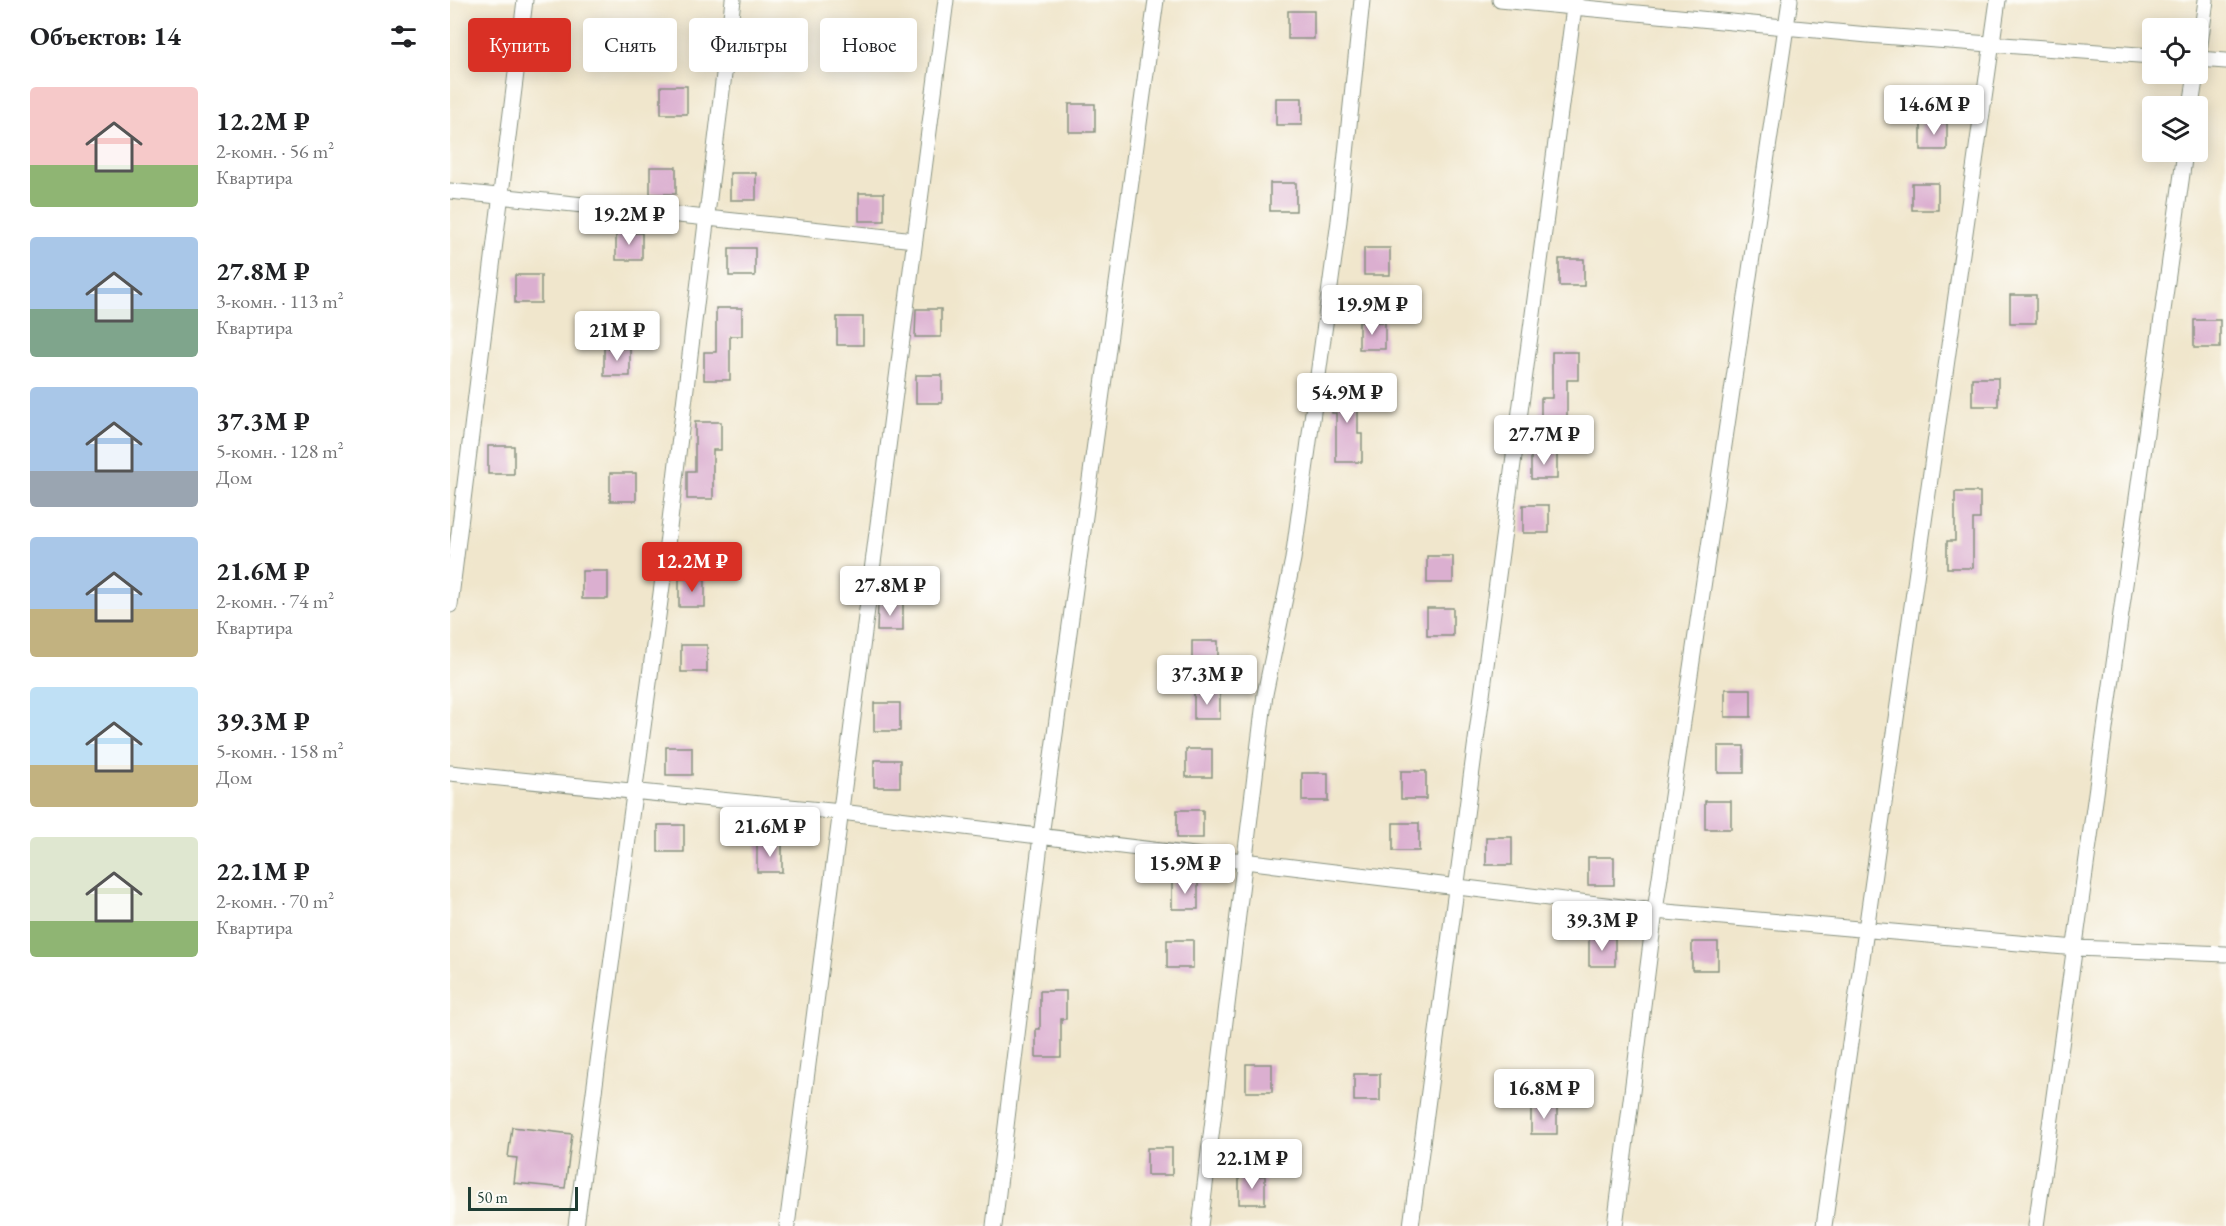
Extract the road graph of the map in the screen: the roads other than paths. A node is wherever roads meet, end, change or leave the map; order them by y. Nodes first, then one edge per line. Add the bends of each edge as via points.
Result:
1 (525, 0) edge
2 (733, 0) edge
3 (946, 0) edge
4 (1156, 0) edge
5 (1362, 0) edge
6 (1500, 0) edge
7 (1790, 0) edge
8 (1998, 0) edge
9 (2206, 0) edge
10 (1574, 4) edge
11 (2204, 18) edge
12 (1786, 27) junction
13 (1991, 44) junction
14 (2142, 55) edge
15 (2208, 60) edge
16 (2226, 61) edge
17 (2184, 162) edge
18 (450, 191) edge
19 (500, 198) junction
20 (706, 218) junction
21 (915, 240) junction
22 (450, 605) edge
23 (450, 773) edge
24 (635, 792) junction
25 (841, 812) junction
26 (1041, 836) junction
27 (1244, 862) junction
28 (1455, 887) junction
29 (1655, 911) junction
30 (1867, 931) junction
31 (2076, 948) junction
32 (2226, 954) edge
33 (576, 1226) edge
34 (787, 1226) edge
35 (994, 1226) edge
36 (1200, 1226) edge
37 (1411, 1226) edge
38 (1615, 1226) edge
39 (1824, 1226) edge
40 (2037, 1226) edge

1 - 19 street
2 - 20 street
3 - 21 street
4 - 26 street
5 - 27 street via 1319,373 1293,559 1265,694
6 - 10 street
7 - 12 street
8 - 13 street
9 - 11 street
10 - 12 street
10 - 28 street
12 - 13 street
12 - 29 street
13 - 14 street
13 - 30 street
15 - 16 street
17 - 31 street
18 - 19 street
19 - 20 street
19 - 22 street
20 - 21 street
20 - 24 street
21 - 25 street
23 - 24 street
24 - 25 street
24 - 33 street
25 - 26 street
25 - 34 street
26 - 27 street
26 - 35 street
27 - 28 street
27 - 36 street
28 - 29 street
28 - 37 street
29 - 30 street
29 - 38 street
30 - 31 street
30 - 39 street
31 - 32 street
31 - 40 street

